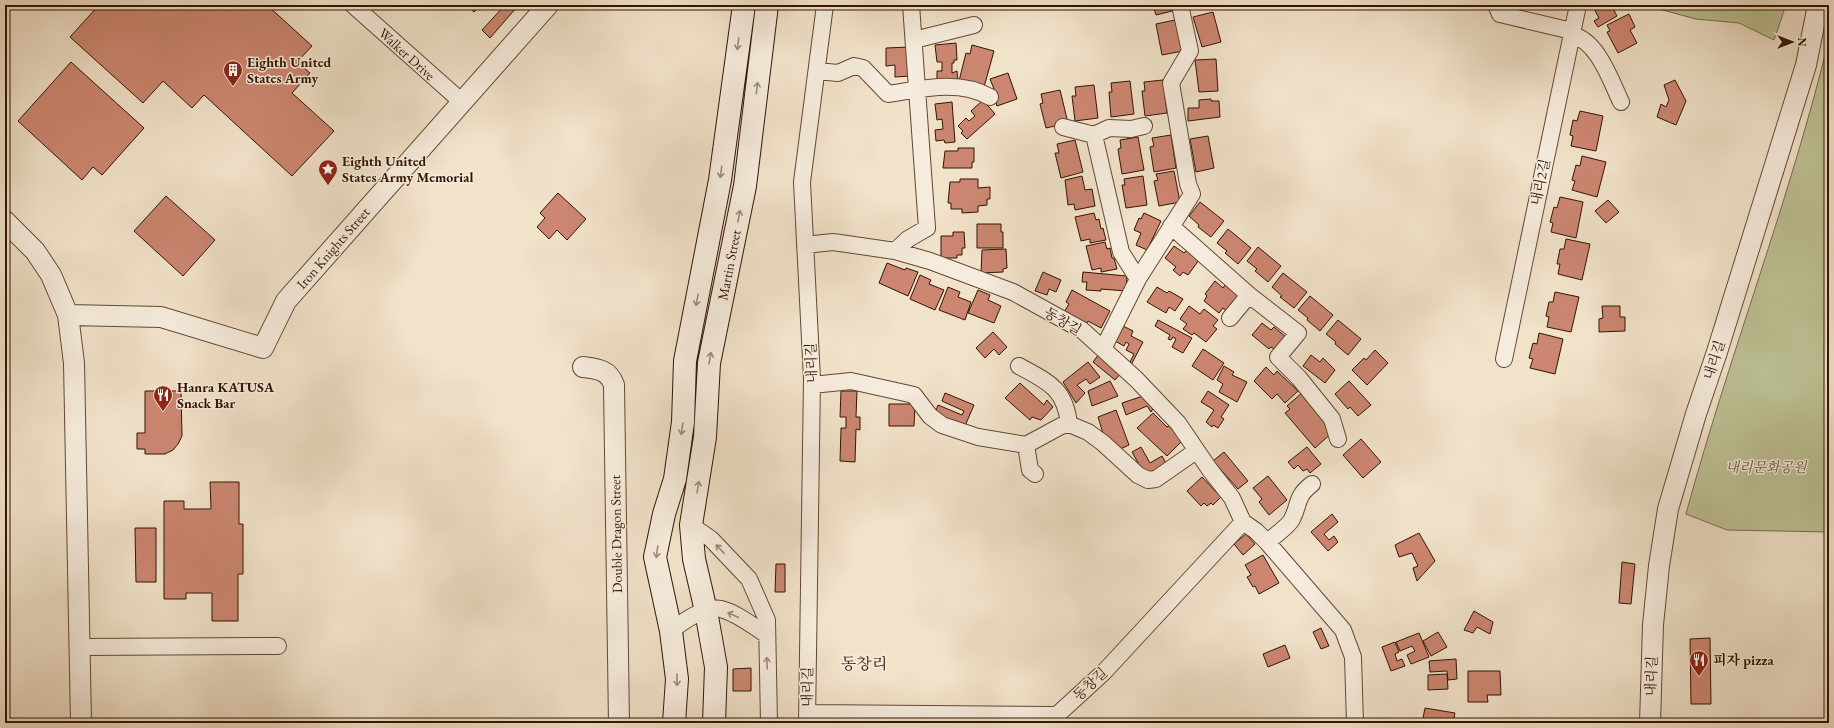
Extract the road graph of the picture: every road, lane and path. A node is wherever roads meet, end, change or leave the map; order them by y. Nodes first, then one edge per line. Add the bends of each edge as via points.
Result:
1 (353, 5) edge
2 (548, 5) edge
3 (744, 5) edge
4 (767, 5) edge
5 (825, 5) edge
6 (911, 5) edge
7 (1180, 5) edge
8 (1496, 5) edge
9 (1578, 5) edge
10 (1818, 5) edge
11 (974, 25) dead end
12 (1572, 33) junction
13 (914, 40) junction
14 (817, 71) junction
15 (917, 90) junction
16 (990, 97) dead end
17 (462, 102) junction
18 (1621, 102) dead end
19 (1144, 126) dead end
20 (1063, 127) dead end
21 (1094, 135) junction
22 (5, 221) edge
23 (1171, 226) junction
24 (805, 245) junction
25 (895, 251) junction
26 (1138, 278) junction
27 (1249, 295) junction
28 (68, 315) junction
29 (1230, 318) dead end
30 (1102, 348) junction
31 (1504, 359) dead end
32 (1019, 366) dead end
33 (583, 367) dead end
34 (812, 385) junction
35 (1069, 424) junction
36 (1338, 439) dead end
37 (1026, 444) junction
38 (1196, 451) junction
39 (1034, 474) dead end
40 (1312, 484) dead end
41 (1243, 522) junction
42 (691, 525) junction
43 (1267, 542) junction
44 (706, 611) junction
45 (671, 631) junction
46 (767, 635) junction
47 (278, 646) dead end
48 (80, 647) junction
49 (807, 718) edge
50 (1061, 719) edge
51 (81, 723) edge
52 (619, 723) edge
53 (674, 723) edge
54 (714, 723) edge
55 (768, 723) edge
56 (1355, 723) edge
57 (1650, 723) edge

1 - 17 street, Walker Drive
2 - 17 street, Iron Knights Street
3 -> 45 main road, Martin Street via 720,180 685,361 683,422 675,479 664,514 656,557
42 -> 4 main road, Martin Street via 705,437 709,363 745,186
5 - 14 street, 내리길
6 - 13 street
7 - 23 street via 1190,51 1171,83 1188,184 1192,194
8 - 12 street via 1500,14
9 - 12 street, 내리2길
10 - 57 street, 내리길 via 1804,72 1668,509 1653,625
11 - 13 street
12 - 18 street via 1580,36 1603,63
12 - 31 street, 내리2길
13 - 15 street
14 - 15 street via 838,73 854,66 863,68 888,94
14 - 24 street, 내리길 via 802,182
15 - 16 street via 960,87 978,90
15 - 25 street via 927,228 908,238
17 - 28 street, Iron Knights Street via 286,301 263,348 161,317
19 - 21 street via 1110,128
20 - 21 street
21 - 26 street via 1121,252
22 - 28 street via 35,251 51,275
23 - 26 street
23 - 27 street
24 - 25 street, 동창길 via 834,242
24 - 34 street, 내리길
25 - 30 street, 동창길 via 930,261 1013,292 1082,330
26 - 30 street
27 - 29 street
27 - 36 street via 1298,334 1278,357 1299,378 1332,419
28 - 48 street via 74,363
30 - 38 street, 동창길 via 1178,423
32 - 35 street via 1043,379 1060,393 1067,408
33 - 52 street, Double Dragon Street via 605,371 612,378 614,385
34 - 37 street via 851,381 914,395 930,416 942,425 978,437
34 - 49 street, 내리길
35 - 37 street
35 - 38 street via 1088,432 1138,475 1148,480 1156,479
37 - 39 street via 1030,470
38 - 41 street, 동창길 via 1232,498
40 - 43 street via 1297,501 1292,520
41 - 43 street, 동창길
41 - 50 street, 동창길
42 - 44 main road, Martin Street via 694,559
46 -> 42 street via 767,620 749,579 711,539
43 - 56 street, 동창길 via 1343,630 1353,657
44 - 45 street via 686,619
46 -> 44 street via 720,609
44 - 54 main road, Martin Street via 716,667
45 -> 53 main road, Martin Street via 677,679
55 -> 46 street
47 - 48 street
48 - 51 street
49 - 50 street, 동창길

